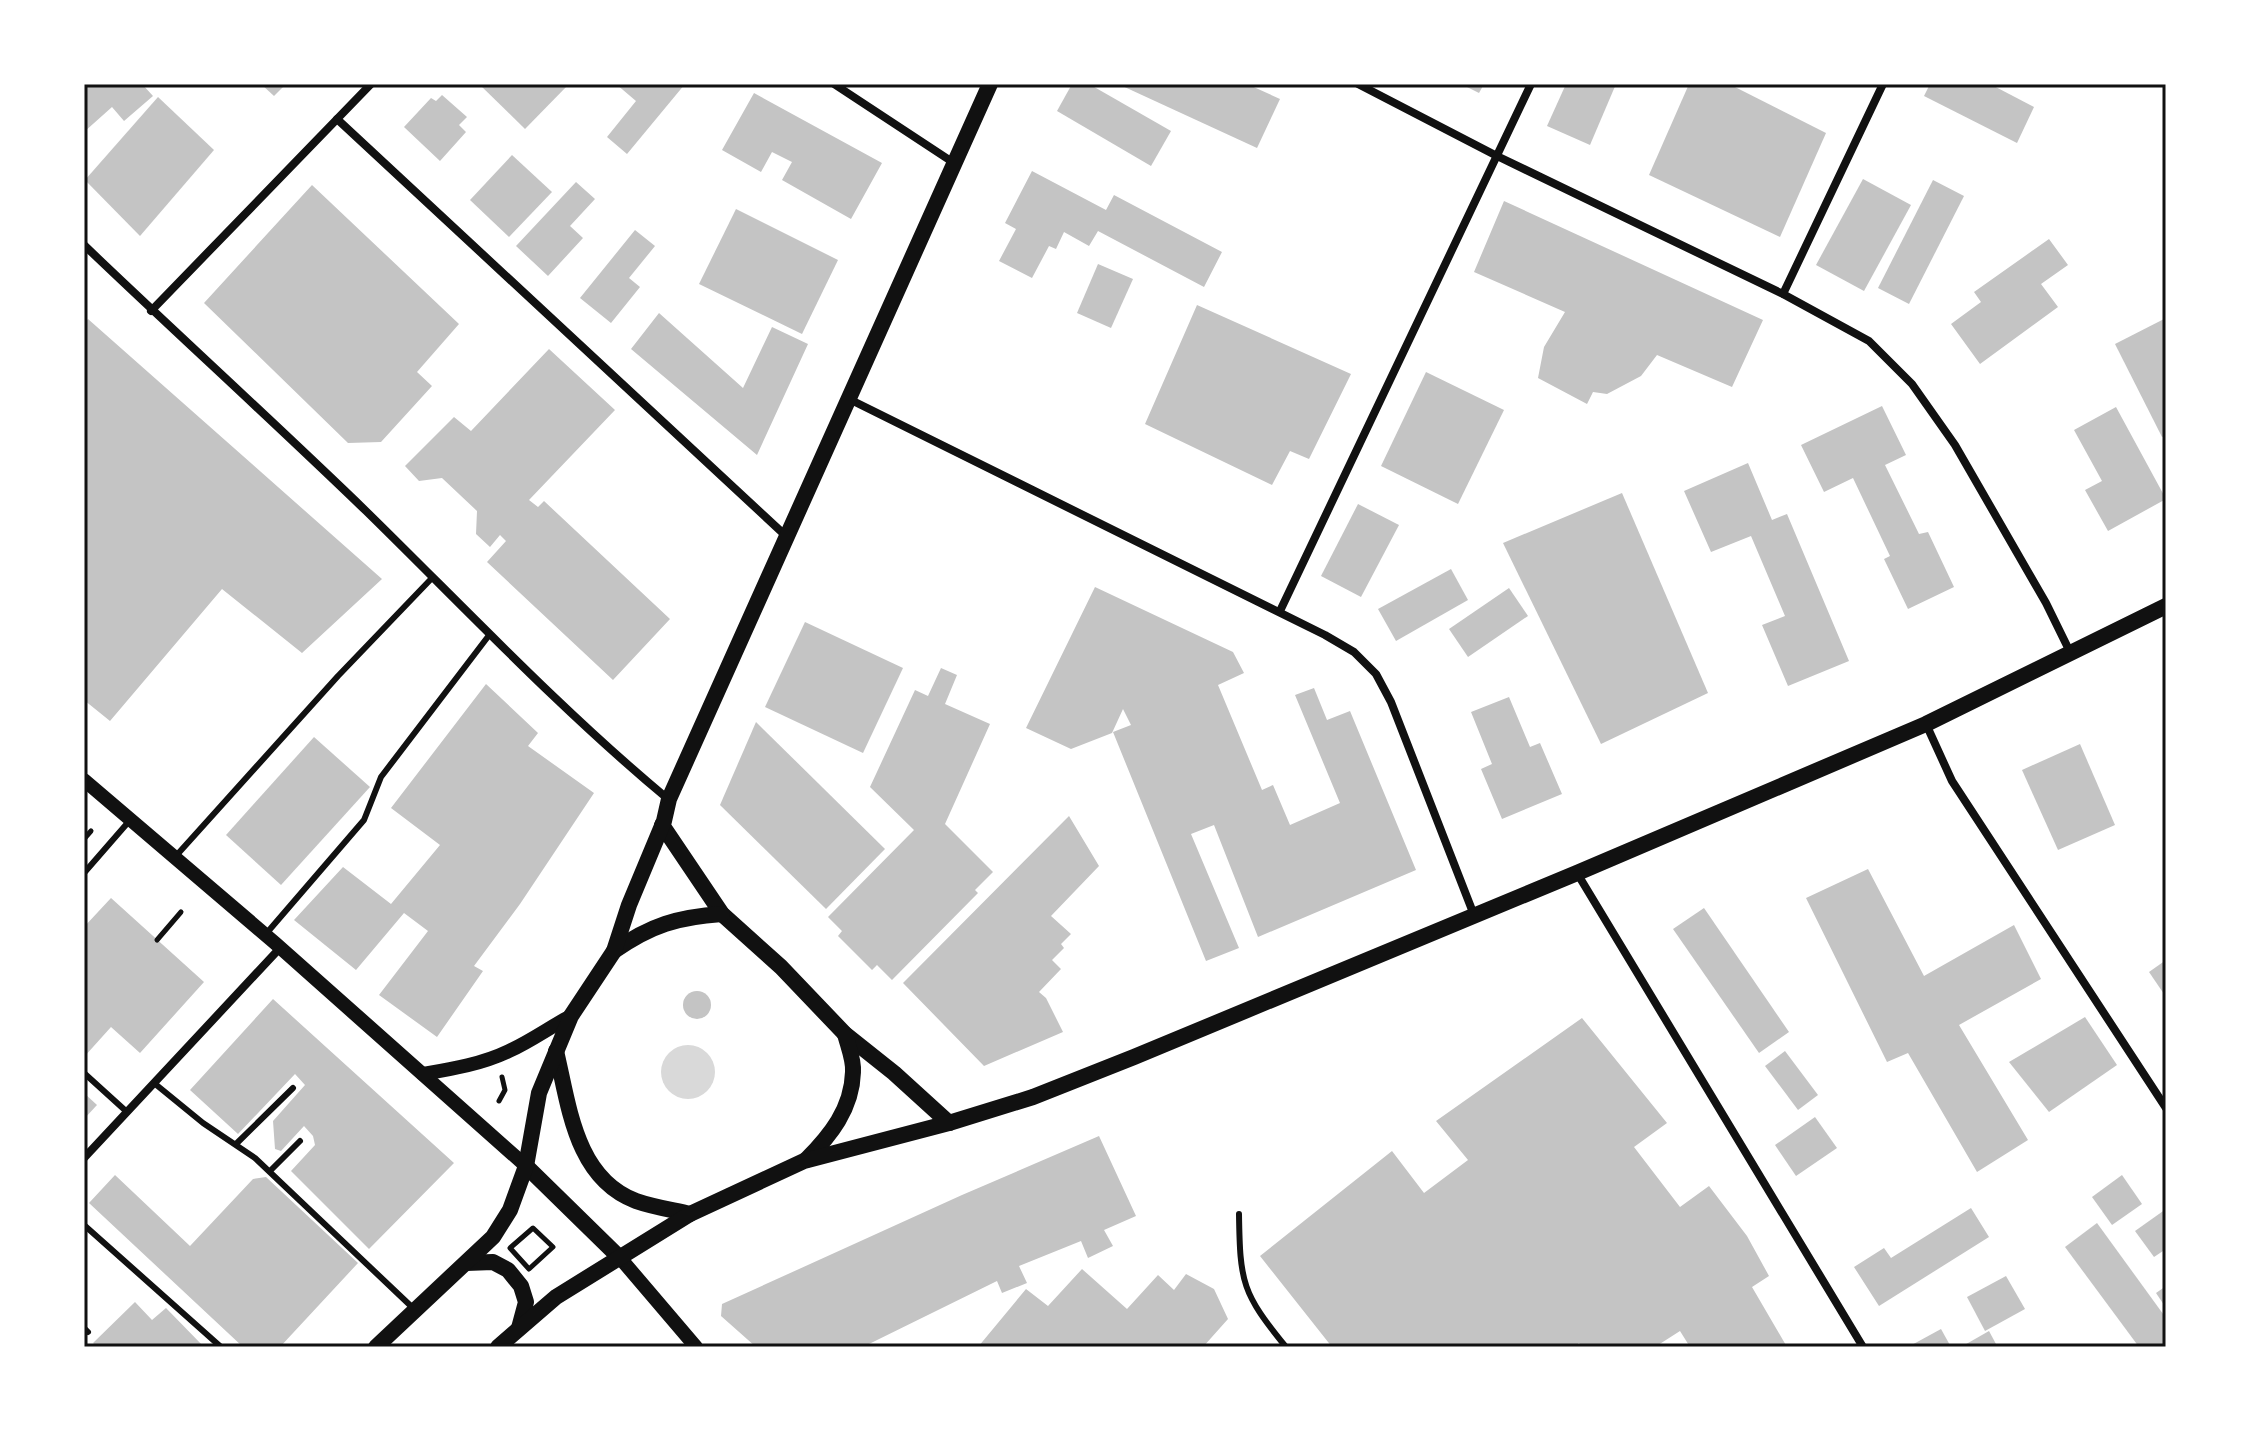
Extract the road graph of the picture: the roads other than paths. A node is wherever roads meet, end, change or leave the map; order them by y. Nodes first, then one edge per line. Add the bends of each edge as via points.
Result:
1 (371, 84) edge
2 (834, 84) edge
3 (990, 84) edge
4 (1358, 84) edge
5 (1531, 84) edge
6 (1883, 84) edge
7 (337, 119) junction
8 (1497, 156) junction
9 (954, 163) junction
10 (84, 245) edge
11 (1783, 294) junction
12 (151, 311) junction
13 (848, 399) junction
14 (786, 536) junction
15 (432, 578) junction
16 (2166, 606) edge
17 (1280, 611) junction
18 (490, 634) junction
19 (2072, 655) junction
20 (1926, 724) junction
21 (84, 780) edge
22 (669, 799) junction
23 (131, 819) junction
24 (662, 825) junction
25 (175, 857) junction
26 (84, 873) edge
27 (1577, 873) junction
28 (722, 914) junction
29 (1474, 915) junction
30 (265, 935) junction
31 (280, 948) junction
32 (614, 951) junction
33 (571, 1016) junction
34 (845, 1034) junction
35 (556, 1051) junction
36 (84, 1073) edge
37 (423, 1074) junction
38 (154, 1083) junction
39 (293, 1088) dead end
40 (2166, 1108) edge
41 (127, 1112) junction
42 (949, 1123) junction
43 (300, 1141) dead end
44 (236, 1144) junction
45 (84, 1158) edge
46 (804, 1161) junction
47 (526, 1166) junction
48 (270, 1171) junction
49 (690, 1214) junction
50 (1239, 1214) dead end
51 (84, 1225) edge
52 (621, 1259) junction
53 (466, 1263) junction
54 (416, 1310) junction
55 (519, 1328) junction
56 (221, 1347) edge
57 (376, 1347) edge
58 (498, 1347) edge
59 (696, 1347) edge
60 (1286, 1347) edge
61 (1863, 1347) edge

1 - 7 street
2 - 9 street
3 - 9 main road
4 - 8 street
5 - 8 street
6 - 11 street
7 - 12 street
7 - 14 street
8 - 11 street
8 - 17 street
9 - 13 main road
10 - 12 street
11 - 19 street via 1869,341 1912,384 1955,445
12 - 15 street
13 - 14 main road
13 - 17 street
14 - 22 main road
15 - 18 street
15 - 25 lane
16 - 19 main road
17 - 29 street via 1354,652 1376,674
18 - 22 street
18 - 30 lane via 381,777 364,820
19 - 20 main road
20 - 27 main road
20 - 40 street via 1952,781
21 - 23 street
22 - 24 main road
23 - 25 street
23 - 26 lane
24 - 28 main road
24 - 32 main road
25 - 30 street
27 - 29 main road
27 - 61 street
28 - 32 main road via 670,921
28 - 34 main road
29 - 42 main road via 1033,1097
30 - 31 street
31 - 37 street
31 - 38 street
32 - 33 main road
33 - 35 main road
33 - 37 street via 493,1058
34 - 42 main road
34 - 46 main road via 853,1071 847,1105 831,1134
35 - 47 main road via 539,1093
35 - 49 main road via 575,1134 594,1167 608,1184 635,1200
36 - 41 lane
37 - 47 street
38 - 41 street
38 - 44 lane
39 - 44 lane
41 - 45 street
42 - 46 main road
43 - 48 lane
44 - 48 lane
46 - 49 main road
47 - 52 main road
47 - 53 main road via 510,1210 493,1237
48 - 54 lane
49 - 52 main road
50 - 60 lane via 1244,1285
51 - 56 lane
52 - 55 main road via 556,1297
52 - 59 street
53 - 54 main road
53 - 55 main road via 493,1262 508,1270 526,1302
54 - 57 main road
55 - 58 main road

